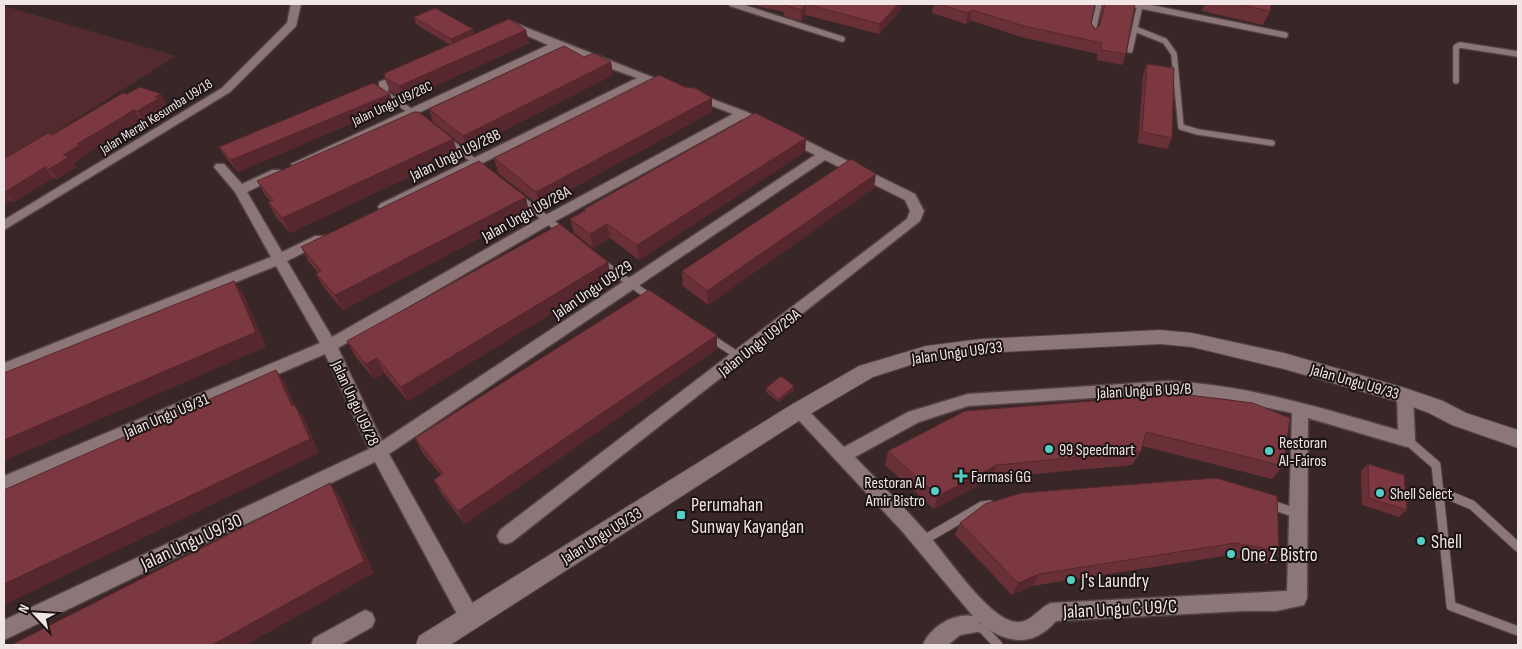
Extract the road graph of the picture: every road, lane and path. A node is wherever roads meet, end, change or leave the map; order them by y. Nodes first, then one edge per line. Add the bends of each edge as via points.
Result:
1 (296, 4) edge
2 (732, 4) edge
3 (1099, 4) edge
4 (1132, 4) edge
5 (1140, 5) junction
6 (1135, 29) junction
7 (495, 33) edge
8 (1092, 35) edge
9 (1285, 35) dead end
10 (842, 39) dead end
11 (558, 45) junction
12 (1130, 50) edge
13 (1518, 54) edge
14 (418, 68) edge
15 (646, 78) junction
16 (1456, 81) dead end
17 (383, 92) joint
18 (412, 111) junction
19 (743, 114) junction
20 (426, 122) edge
21 (440, 134) edge
22 (1272, 143) dead end
23 (823, 155) junction
24 (479, 165) junction
25 (220, 166) dead end
26 (240, 190) junction
27 (511, 191) edge
28 (377, 211) edge
29 (547, 220) junction
30 (4, 226) edge
31 (332, 233) edge
32 (570, 238) edge
33 (593, 255) edge
34 (279, 259) junction
35 (630, 284) junction
36 (662, 305) edge
37 (701, 331) edge
38 (329, 346) junction
39 (740, 357) junction
40 (4, 369) edge
41 (1405, 396) junction
42 (1436, 407) junction
43 (1300, 410) junction
44 (798, 411) junction
45 (1518, 425) edge
46 (1518, 439) edge
47 (1407, 440) junction
48 (379, 452) junction
49 (842, 456) junction
50 (4, 484) edge
51 (1439, 492) junction
52 (1263, 502) edge
53 (999, 503) edge
54 (1300, 514) junction
55 (506, 536) dead end
56 (922, 541) junction
57 (1518, 547) edge
58 (470, 618) junction
59 (365, 620) dead end
60 (970, 625) joint
61 (4, 630) edge
62 (1518, 631) edge
63 (321, 645) edge
64 (428, 645) edge
65 (933, 645) edge
66 (998, 645) edge

1 - 30 street, Jalan Merah Kesumba U9/18 via 292,24 226,90
2 - 10 lane
3 - 8 lane
4 - 5 lane
5 - 6 lane
5 - 9 lane
6 - 12 lane
6 - 22 lane via 1165,42 1174,54 1181,126 1198,132
7 - 11 street, Jalan Ungu U9/29A via 512,25
11 - 15 street, Jalan Ungu U9/29A
11 - 18 street, Jalan Ungu U9/28C
13 - 16 lane via 1460,45 1456,48
14 - 17 street via 383,84
15 - 19 street, Jalan Ungu U9/29A
15 - 24 street, Jalan Ungu U9/28B
17 - 18 lane
18 - 20 lane
18 - 26 street, Jalan Ungu U9/28C
19 - 23 street, Jalan Ungu U9/29A
19 - 29 street, Jalan Ungu U9/28A
21 - 24 lane
23 - 35 street, Jalan Ungu U9/29
23 - 39 street, Jalan Ungu U9/29A via 910,196 917,211 914,221
24 - 28 street, Jalan Ungu U9/28B
25 - 26 street, Jalan Ungu U9/28
26 - 34 street, Jalan Ungu U9/28
27 - 29 lane
29 - 32 lane
29 - 38 street, Jalan Ungu U9/28A
31 - 34 street
33 - 35 lane
34 - 38 street, Jalan Ungu U9/28
34 - 40 street
35 - 36 lane
35 - 48 street, Jalan Ungu U9/29
37 - 39 lane
38 - 48 street, Jalan Ungu U9/28
38 - 50 street, Jalan Ungu U9/31
39 - 55 street, Jalan Ungu U9/29A
41 - 42 street, Jalan Ungu U9/33
41 - 44 street, Jalan Ungu U9/33 via 1275,358 1192,340 1160,337 981,346 926,353 866,371
41 - 47 street
42 - 45 street, Jalan Ungu U9/33 via 1453,406
42 - 46 street, Jalan Ungu U9/33 via 1459,419
43 - 47 street, Jalan Ungu B U9/B
43 - 49 street, Jalan Ungu B U9/B via 1198,387 968,400 914,417
43 - 54 street, Jalan Ungu C U9/C
44 - 49 street, Jalan Ungu C U9/C
44 - 58 street, Jalan Ungu U9/33
47 - 51 lane via 1436,465
48 - 58 street, Jalan Ungu U9/28
48 - 61 street, Jalan Ungu U9/30
49 - 56 street, Jalan Ungu C U9/C
51 - 57 lane via 1472,505
51 - 62 lane via 1451,606
52 - 54 lane
53 - 56 lane via 982,506
54 - 56 street, Jalan Ungu C U9/C via 1297,598 1260,604 1242,602 1051,612 1042,624 1021,633 1000,627 965,596
58 - 64 street, Jalan Ungu U9/33
59 - 63 street
60 - 65 street via 956,626
60 - 66 lane via 983,629

